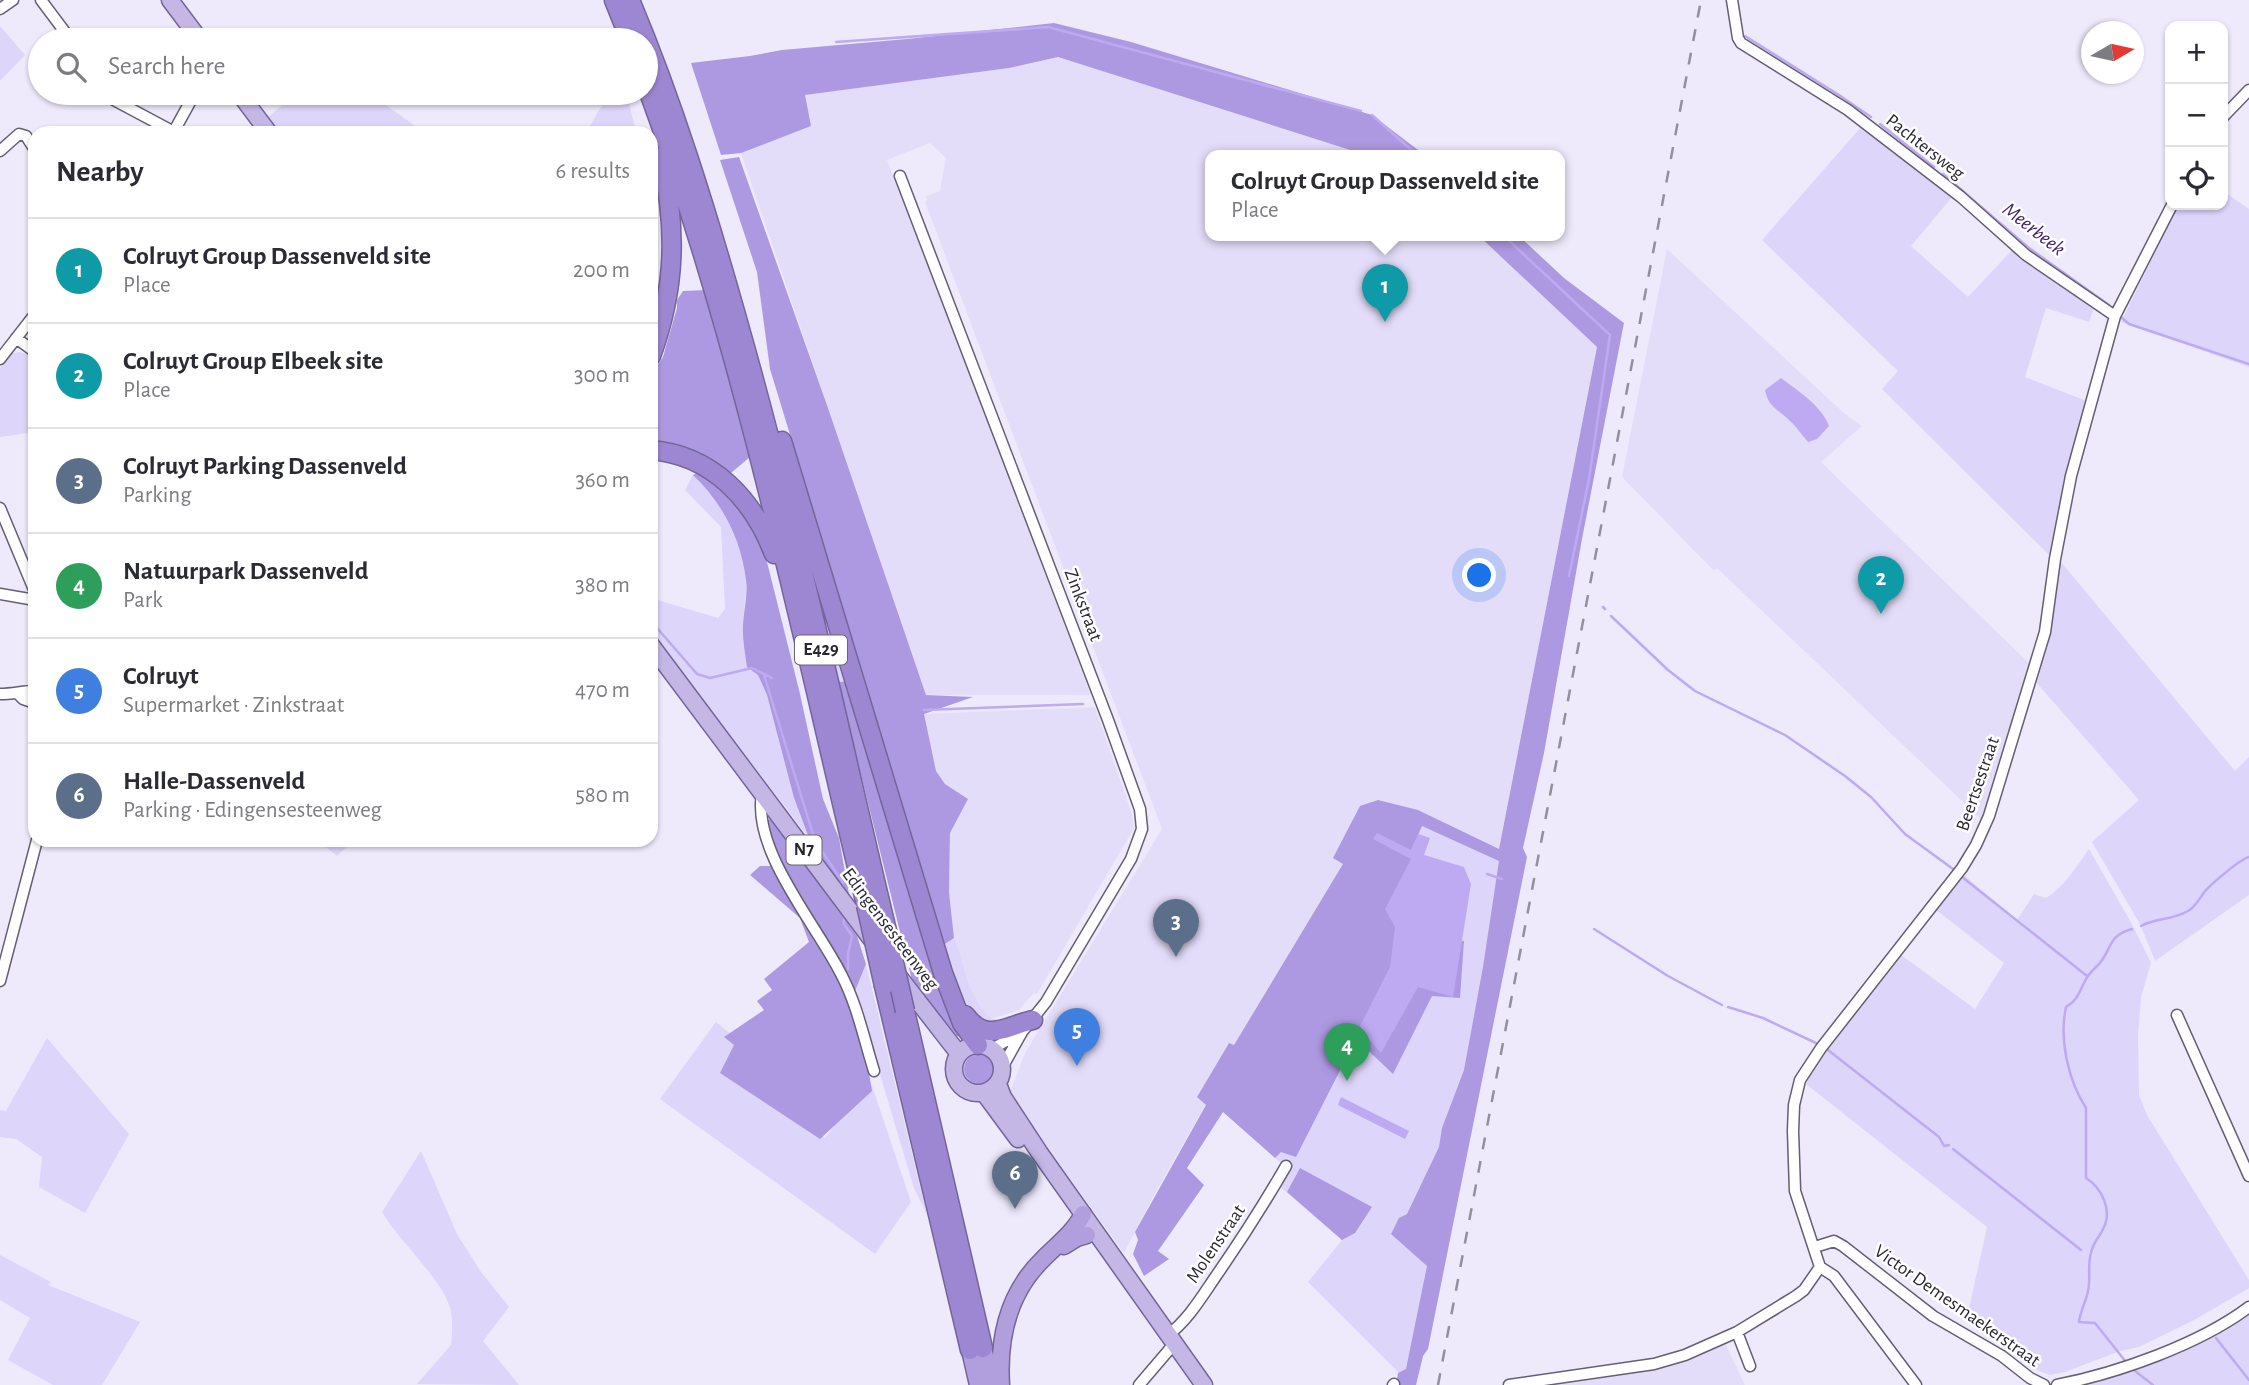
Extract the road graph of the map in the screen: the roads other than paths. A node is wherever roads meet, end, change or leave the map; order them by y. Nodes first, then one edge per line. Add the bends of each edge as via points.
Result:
1 (13, 0) edge
2 (41, 0) edge
3 (170, 0) edge
4 (614, 0) edge
5 (630, 0) edge
6 (1732, 0) edge
7 (0, 9) edge
8 (62, 28) edge
9 (191, 28) edge
10 (625, 28) edge
11 (640, 28) edge
12 (658, 77) edge
13 (2249, 90) edge
14 (123, 105) edge
15 (189, 105) edge
16 (248, 105) edge
17 (654, 105) edge
18 (656, 111) junction
19 (2228, 112) edge
20 (163, 126) edge
21 (177, 126) edge
22 (264, 126) edge
23 (657, 126) edge
24 (28, 139) edge
25 (658, 142) edge
26 (0, 151) edge
27 (900, 176) dead end
28 (2169, 210) edge
29 (2115, 316) junction
30 (28, 323) edge
31 (658, 334) edge
32 (16, 338) junction
33 (28, 347) edge
34 (0, 359) edge
35 (751, 370) junction
36 (658, 451) edge
37 (1, 508) edge
38 (28, 575) edge
39 (792, 592) junction
40 (0, 594) edge
41 (28, 599) edge
42 (658, 654) edge
43 (28, 691) edge
44 (0, 694) edge
45 (18, 694) junction
46 (28, 701) edge
47 (762, 794) junction
48 (35, 847) edge
49 (0, 981) edge
50 (954, 1000) junction
51 (2176, 1015) dead end
52 (1028, 1026) junction
53 (985, 1047) junction
54 (959, 1054) junction
55 (1003, 1066) junction
56 (874, 1071) dead end
57 (998, 1084) junction
58 (984, 1093) junction
59 (1286, 1166) dead end
60 (2249, 1176) edge
61 (1083, 1224) junction
62 (1815, 1247) junction
63 (1820, 1267) junction
64 (2249, 1307) edge
65 (1737, 1332) junction
66 (1171, 1340) junction
67 (977, 1349) junction
68 (1751, 1366) dead end
69 (978, 1385) edge
70 (992, 1385) edge
71 (1001, 1385) edge
72 (1139, 1385) edge
73 (1204, 1385) edge
74 (1509, 1385) edge
75 (1916, 1385) edge
76 (2044, 1385) edge
77 (2057, 1385) edge

1 - 7 street
2 - 8 street
3 - 9 main road
4 - 10 highway
5 - 11 highway, E429
6 - 29 street, Pachtersweg via 1741,43 1848,110 2026,255
12 - 35 highway, E429 via 699,190
13 - 19 street
14 - 20 street
15 - 21 street
16 - 22 main road
17 - 18 highway, E429
18 - 23 highway
18 - 39 highway, E429 via 708,270
24 - 26 street via 19,134
25 - 31 highway via 672,219 673,253 667,305
27 - 52 street, Zinkstraat via 1140,809 1142,829 1131,859
28 - 29 street, Beertsestraat
29 - 62 street, Beertsestraat via 2071,476 2045,632 1989,816 1962,868 1800,1080 1794,1105 1795,1191
30 - 32 street
32 - 33 street
32 - 34 street
35 - 50 highway via 765,386
35 - 67 highway, E429, bridge via 887,931
36 - 39 highway via 697,461 737,491 756,515
37 - 38 street
39 - 67 highway, E429, bridge via 884,986
40 - 41 street
42 - 47 main road, Edingensesteenweg / N7
43 - 45 street
44 - 45 street
45 - 46 street
47 - 54 main road, Edingensesteenweg / N7
47 - 56 street via 762,825 778,869 842,975
48 - 49 street
50 - 52 highway via 978,1028
50 - 53 highway via 962,1023
51 - 60 street
52 - 53 street, Zinkstraat
52 - 55 street, Zinkstraat
53 - 54 main road via 964,1049
53 - 55 main road via 998,1054
54 - 58 main road via 954,1068 958,1082 969,1092
55 - 57 main road
57 - 58 main road
57 - 61 main road
58 - 61 main road
59 - 66 street, Molenstraat via 1256,1218
61 - 66 main road
61 - 71 highway via 1077,1238 1036,1265 1021,1285 1005,1325
62 - 63 street, Beertsestraat
62 - 76 street, Victor Demesmaekerstraat via 1833,1241 1843,1245 1933,1316
63 - 65 street via 1804,1290
63 - 75 street via 1834,1276
64 - 77 street, Victor Demesmaekerstraat via 2227,1323 2163,1353
65 - 68 street
65 - 74 street via 1654,1364
66 - 72 street, Molenstraat
66 - 73 main road
67 - 69 highway
67 - 70 highway

